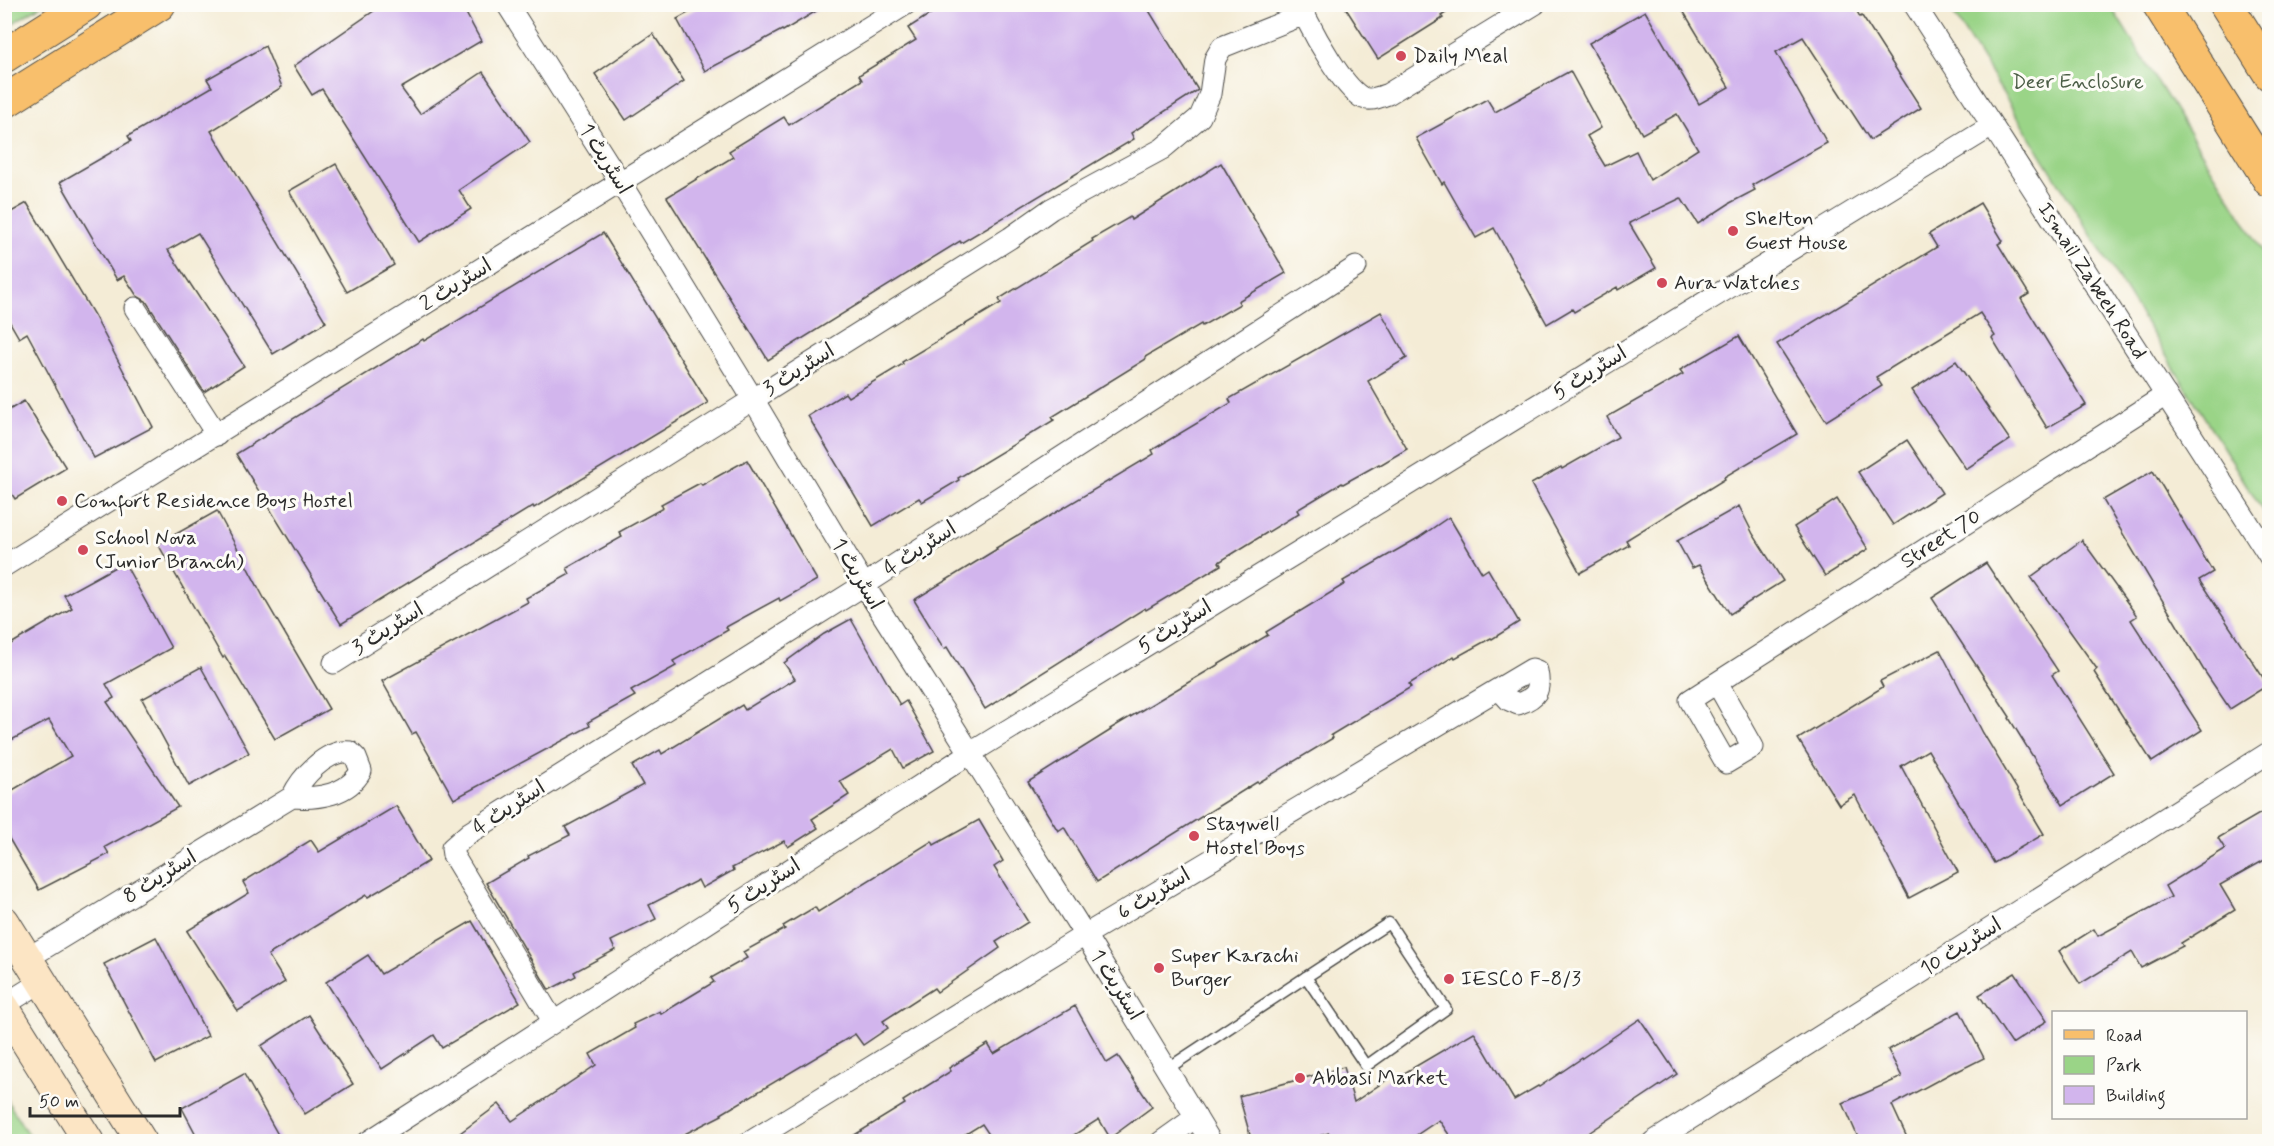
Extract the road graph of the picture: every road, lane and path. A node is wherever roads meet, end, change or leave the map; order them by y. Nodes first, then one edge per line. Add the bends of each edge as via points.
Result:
1 (86, 4) edge
2 (159, 4) edge
3 (507, 4) edge
4 (906, 4) edge
5 (1535, 4) edge
6 (1914, 4) edge
7 (2159, 4) edge
8 (2226, 4) edge
9 (4, 56) edge
10 (2270, 74) edge
11 (4, 102) edge
12 (1992, 126) junction
13 (2270, 181) edge
14 (620, 183) junction
15 (1356, 267) dead end
16 (135, 308) dead end
17 (2166, 395) junction
18 (753, 399) junction
19 (217, 435) junction
20 (2270, 557) edge
21 (4, 566) edge
22 (864, 585) junction
23 (334, 663) dead end
24 (1717, 682) dead end
25 (1499, 688) dead end
26 (2270, 752) edge
27 (969, 754) junction
28 (292, 797) dead end
29 (4, 921) edge
30 (1085, 935) junction
31 (35, 970) junction
32 (1305, 977) junction
33 (4, 1006) edge
34 (553, 1021) junction
35 (1167, 1069) junction
36 (1196, 1118) junction
37 (89, 1142) edge
38 (142, 1142) edge
39 (368, 1142) edge
40 (750, 1142) edge
41 (1161, 1142) edge
42 (1210, 1142) edge
43 (1653, 1142) edge

1 - 9 main road
2 - 11 main road
3 - 14 street, اسٹریٹ 1
4 - 14 street, اسٹریٹ 2
5 - 18 street, اسٹریٹ 3 via 1375,99 1362,97 1347,81 1306,18 1297,17 1222,47 1200,117 1162,149 1051,209
6 - 12 street, Ismail Zabeeh Road
7 - 13 main road
8 - 10 main road
12 - 17 street, Ismail Zabeeh Road
12 - 27 street, اسٹریٹ 5
14 - 18 street, اسٹریٹ 1
14 - 19 street, اسٹریٹ 2
15 - 22 street, اسٹریٹ 4
16 - 19 street
17 - 20 street, Ismail Zabeeh Road
17 - 24 street, Street 70
18 - 22 street, اسٹریٹ 1
18 - 23 street, اسٹریٹ 3
19 - 21 street, اسٹریٹ 2
22 - 27 street, اسٹریٹ 1
22 - 34 street, اسٹریٹ 4 via 469,833 452,848
25 - 30 street, اسٹریٹ 6
26 - 43 street, اسٹریٹ 10
27 - 30 street, اسٹریٹ 1
27 - 34 street, اسٹریٹ 5
28 - 31 street, اسٹریٹ 8
29 - 31 street
30 - 35 street, اسٹریٹ 1
30 - 40 street, اسٹریٹ 6
31 - 33 street, اسٹریٹ 8
31 - 38 street
32 - 32 lane via 1389,923 1446,1009 1366,1066
32 - 35 lane
33 - 37 street
34 - 39 street, اسٹریٹ 5
35 - 36 street, اسٹریٹ 1
36 - 41 street
36 - 42 street, اسٹریٹ 1

